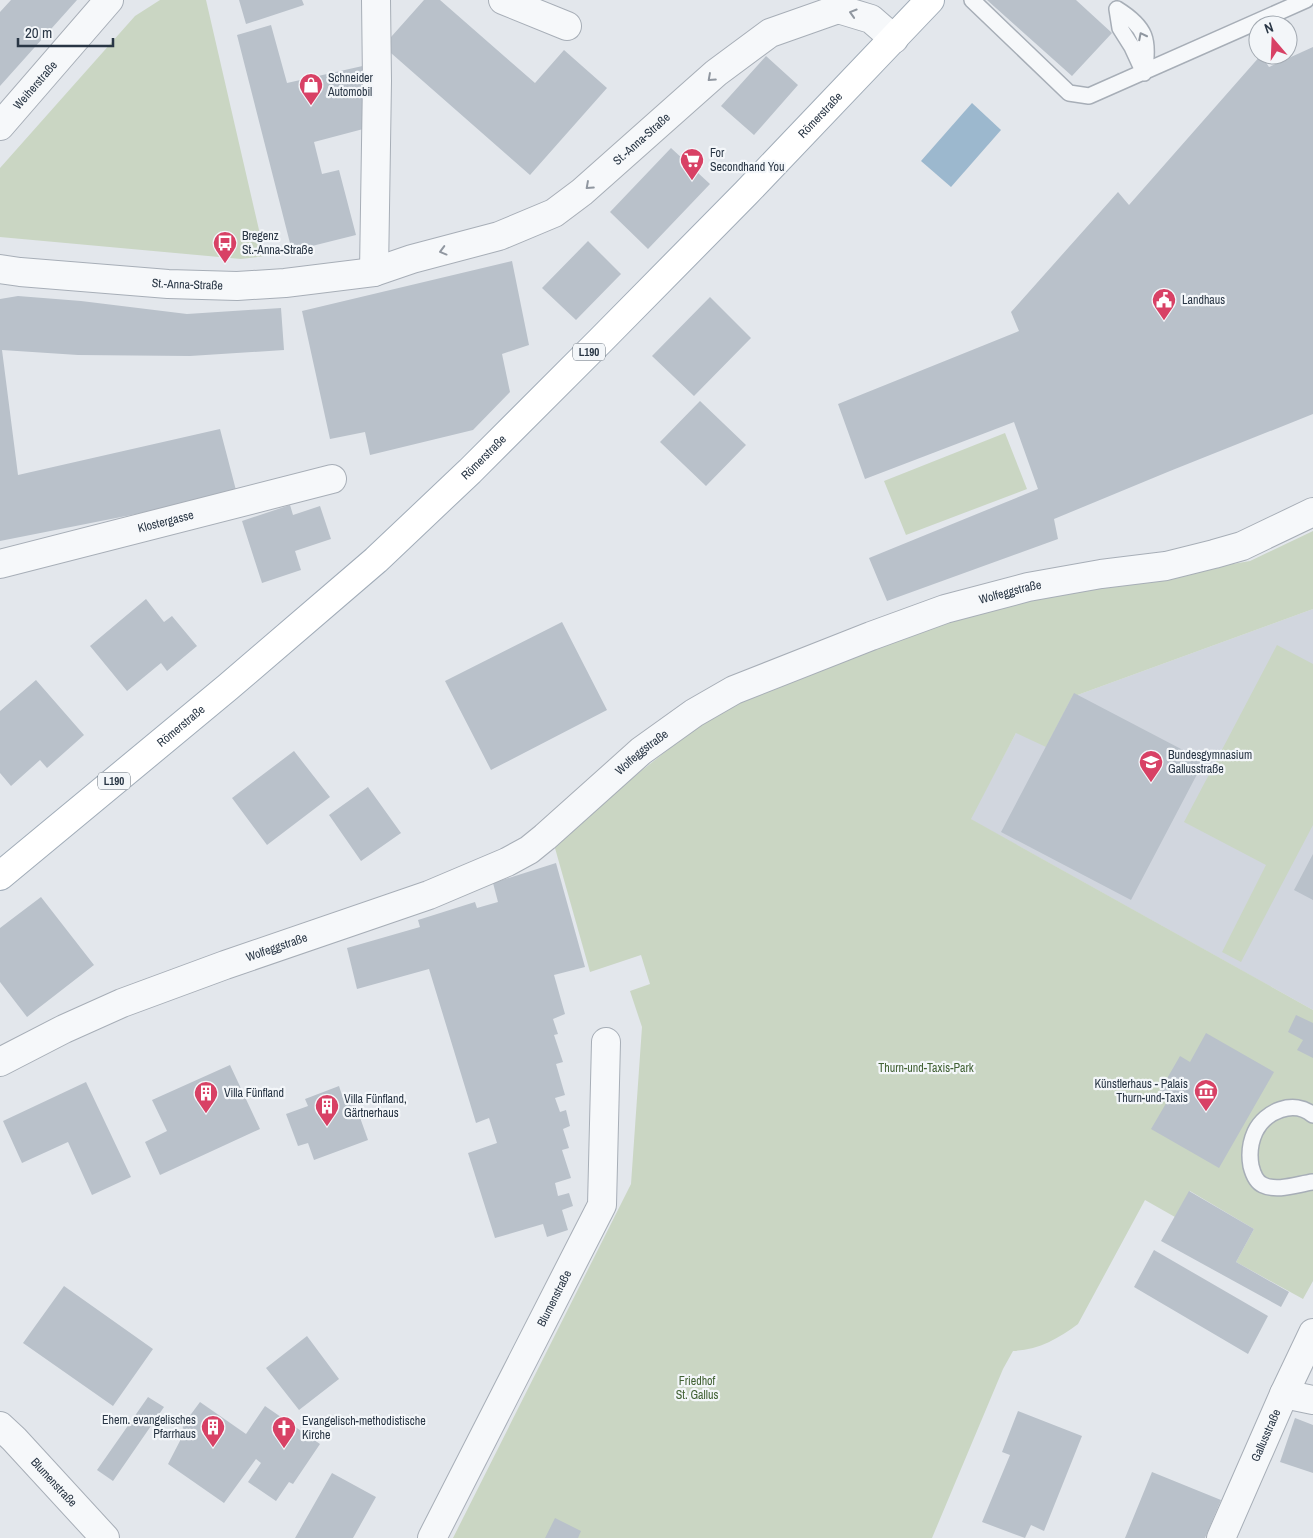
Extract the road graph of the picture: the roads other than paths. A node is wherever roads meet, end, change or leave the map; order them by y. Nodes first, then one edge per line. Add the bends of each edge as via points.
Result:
1 (109, 0) edge
2 (376, 0) edge
3 (504, 0) edge
4 (930, 0) edge
5 (972, 0) edge
6 (1306, 0) edge
7 (567, 26) dead end
8 (894, 39) junction
9 (0, 126) edge
10 (0, 269) edge
11 (374, 272) junction
12 (332, 479) dead end
13 (1313, 512) edge
14 (0, 564) edge
15 (0, 876) edge
16 (606, 1042) dead end
17 (0, 1062) edge
18 (1313, 1115) edge
19 (1313, 1182) edge
20 (1313, 1334) edge
21 (1284, 1394) junction
22 (1313, 1400) edge
23 (5, 1439) edge
24 (106, 1538) edge
25 (432, 1538) edge
26 (1221, 1538) edge

1 - 9 street, Weiherstraße
2 - 11 street
3 - 7 street
4 - 8 main road, Römerstraße / L190
5 - 6 lane via 1069,93 1089,96
8 -> 11 street, St.-Anna-Straße via 871,19 838,9 770,33 716,73 582,192 554,212 499,236 410,250
8 - 15 main road, Römerstraße / L190 via 601,340 376,560 236,681
10 - 11 street, St.-Anna-Straße via 168,284 237,286
12 - 14 street, Klostergasse
13 - 17 street, Wolfeggstraße via 1242,546 1166,566 1028,587 945,609 734,690 694,713 641,751 545,837 507,862 429,895 122,1003
16 - 25 street, Blumenstraße via 602,1205
18 - 19 lane via 1291,1106 1264,1120 1256,1131 1250,1157 1256,1180 1263,1185 1274,1188
20 - 21 street, Gallusstraße
21 - 22 street
21 - 26 street, Gallusstraße
23 - 24 street, Blumenstraße

